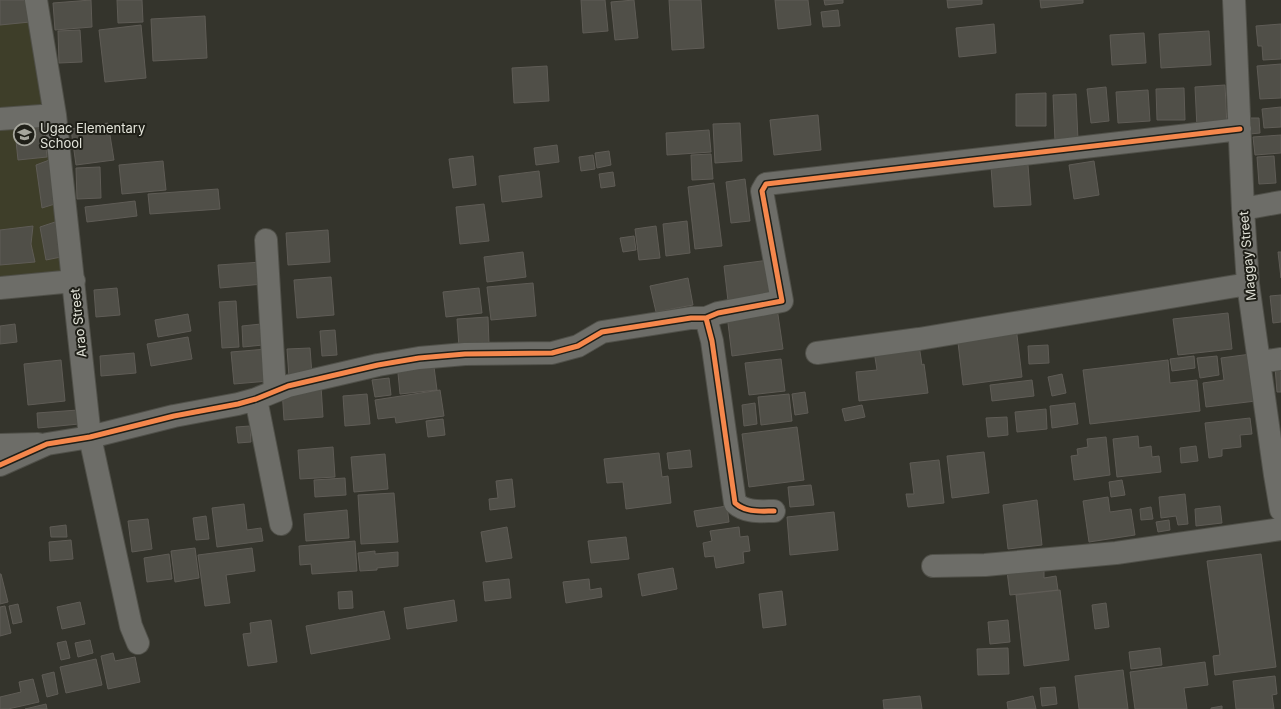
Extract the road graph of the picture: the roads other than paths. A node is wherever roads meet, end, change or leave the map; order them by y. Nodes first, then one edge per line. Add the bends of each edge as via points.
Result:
1 (36, 0) edge
2 (1234, 0) edge
3 (55, 115) junction
4 (0, 119) edge
5 (1240, 129) junction
6 (1281, 202) edge
7 (1243, 209) junction
8 (266, 240) dead end
9 (74, 281) junction
10 (1248, 284) junction
11 (0, 288) edge
12 (706, 318) junction
13 (817, 353) dead end
14 (1281, 359) edge
15 (1259, 362) junction
16 (265, 395) junction
17 (90, 437) junction
18 (47, 444) junction
19 (0, 445) edge
20 (0, 465) edge
21 (1281, 510) edge
22 (774, 511) dead end
23 (280, 524) dead end
24 (1281, 529) edge
25 (933, 566) dead end
26 (138, 643) dead end

1 - 3 street, Arao Street
2 - 5 street, Maggay Street
3 - 4 street
3 - 9 street, Arao Street
5 - 7 street, Maggay Street
5 - 12 street via 766,184 762,191 782,301 718,313
6 - 7 street
7 - 10 street, Maggay Street
8 - 16 street
9 - 11 street
9 - 17 street, Arao Street
10 - 13 street via 919,339
10 - 15 street, Maggay Street
12 - 16 street via 691,318 602,332 578,346 552,353 465,354 420,358 288,386
12 - 22 street via 712,341 735,503 749,510
14 - 15 street
15 - 21 street, Maggay Street
16 - 17 street
16 - 23 street
17 - 18 street
17 - 26 street, Arao Street via 131,626
18 - 19 street
18 - 20 street
24 - 25 street via 1116,554 985,565

